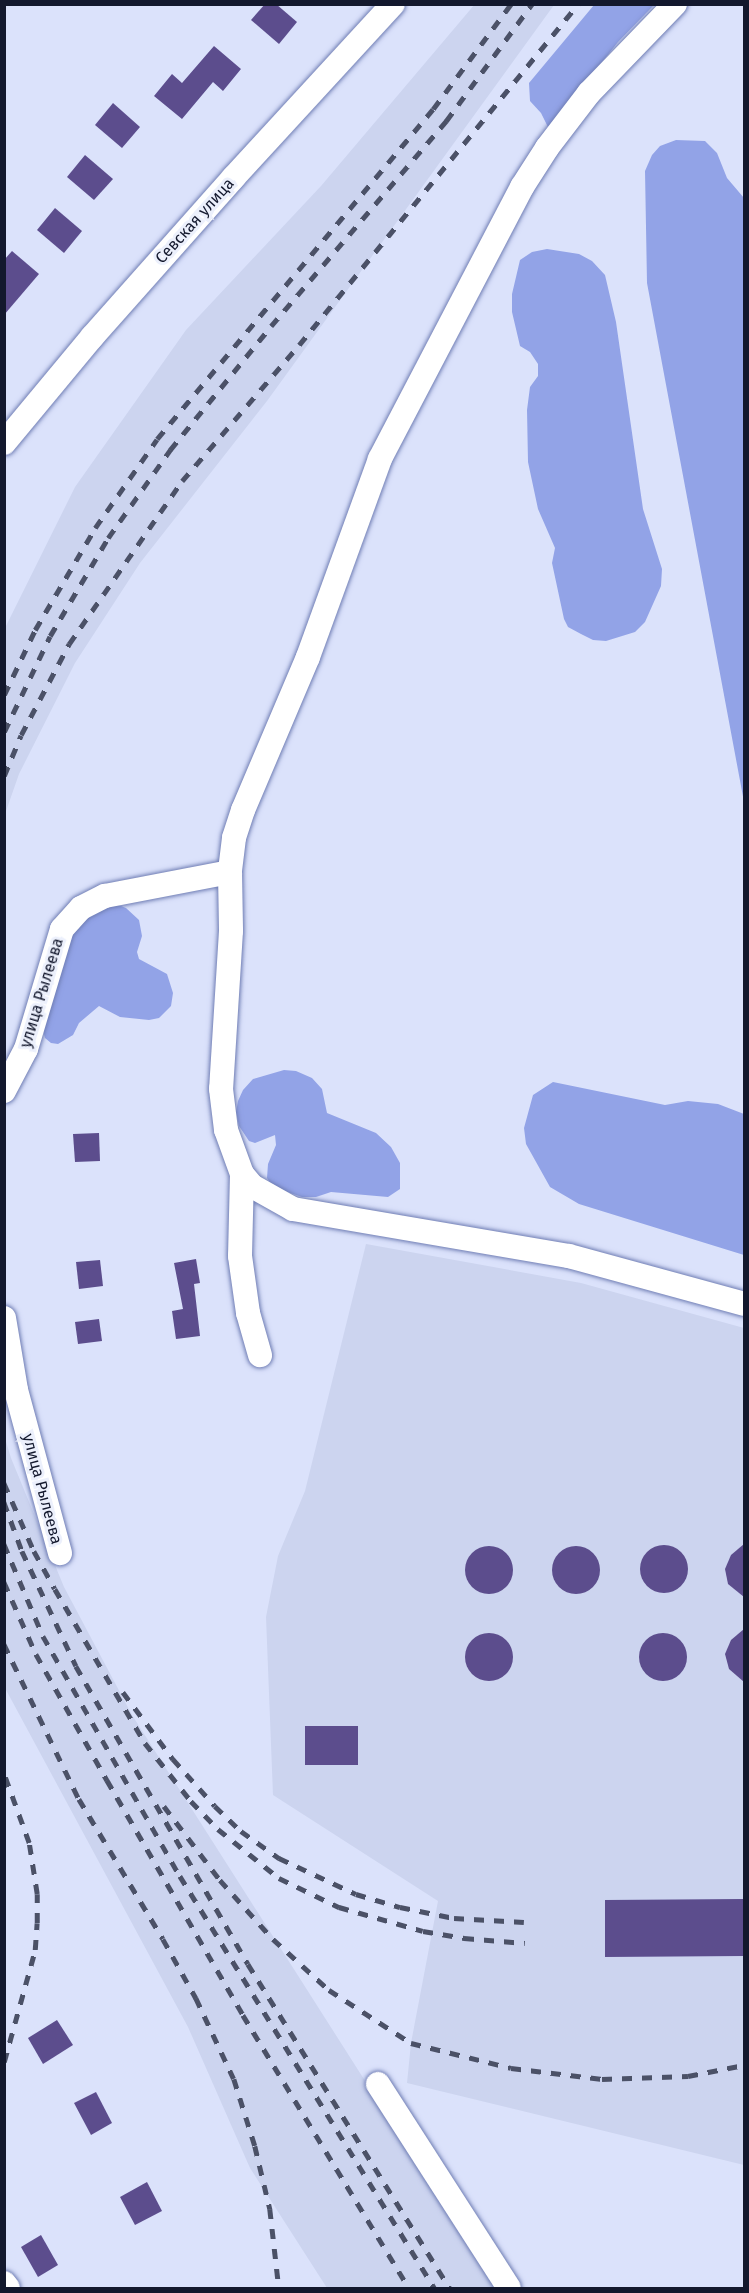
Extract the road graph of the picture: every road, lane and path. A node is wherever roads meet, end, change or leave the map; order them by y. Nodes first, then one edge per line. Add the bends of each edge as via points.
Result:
1 (393, 4) edge
2 (675, 4) edge
3 (4, 443) edge
4 (230, 872) junction
5 (4, 1091) edge
6 (242, 1174) junction
7 (744, 1305) edge
8 (4, 1318) edge
9 (260, 1355) dead end
10 (60, 1553) dead end
11 (378, 2084) dead end
12 (4, 2283) edge
13 (8, 2289) edge
14 (510, 2289) edge

1 - 3 street, Севская улица via 217,196
2 - 4 street via 589,93 541,158 380,459 308,657 243,810 234,838
4 - 5 street, улица Рылеева via 105,896 81,908 62,929 26,1049
4 - 6 street via 231,931 221,1089 226,1130
6 - 7 street via 252,1186 293,1209 569,1256
6 - 9 street via 240,1256 248,1313
8 - 10 street, улица Рылеева via 16,1390
11 - 14 street
12 - 13 street

